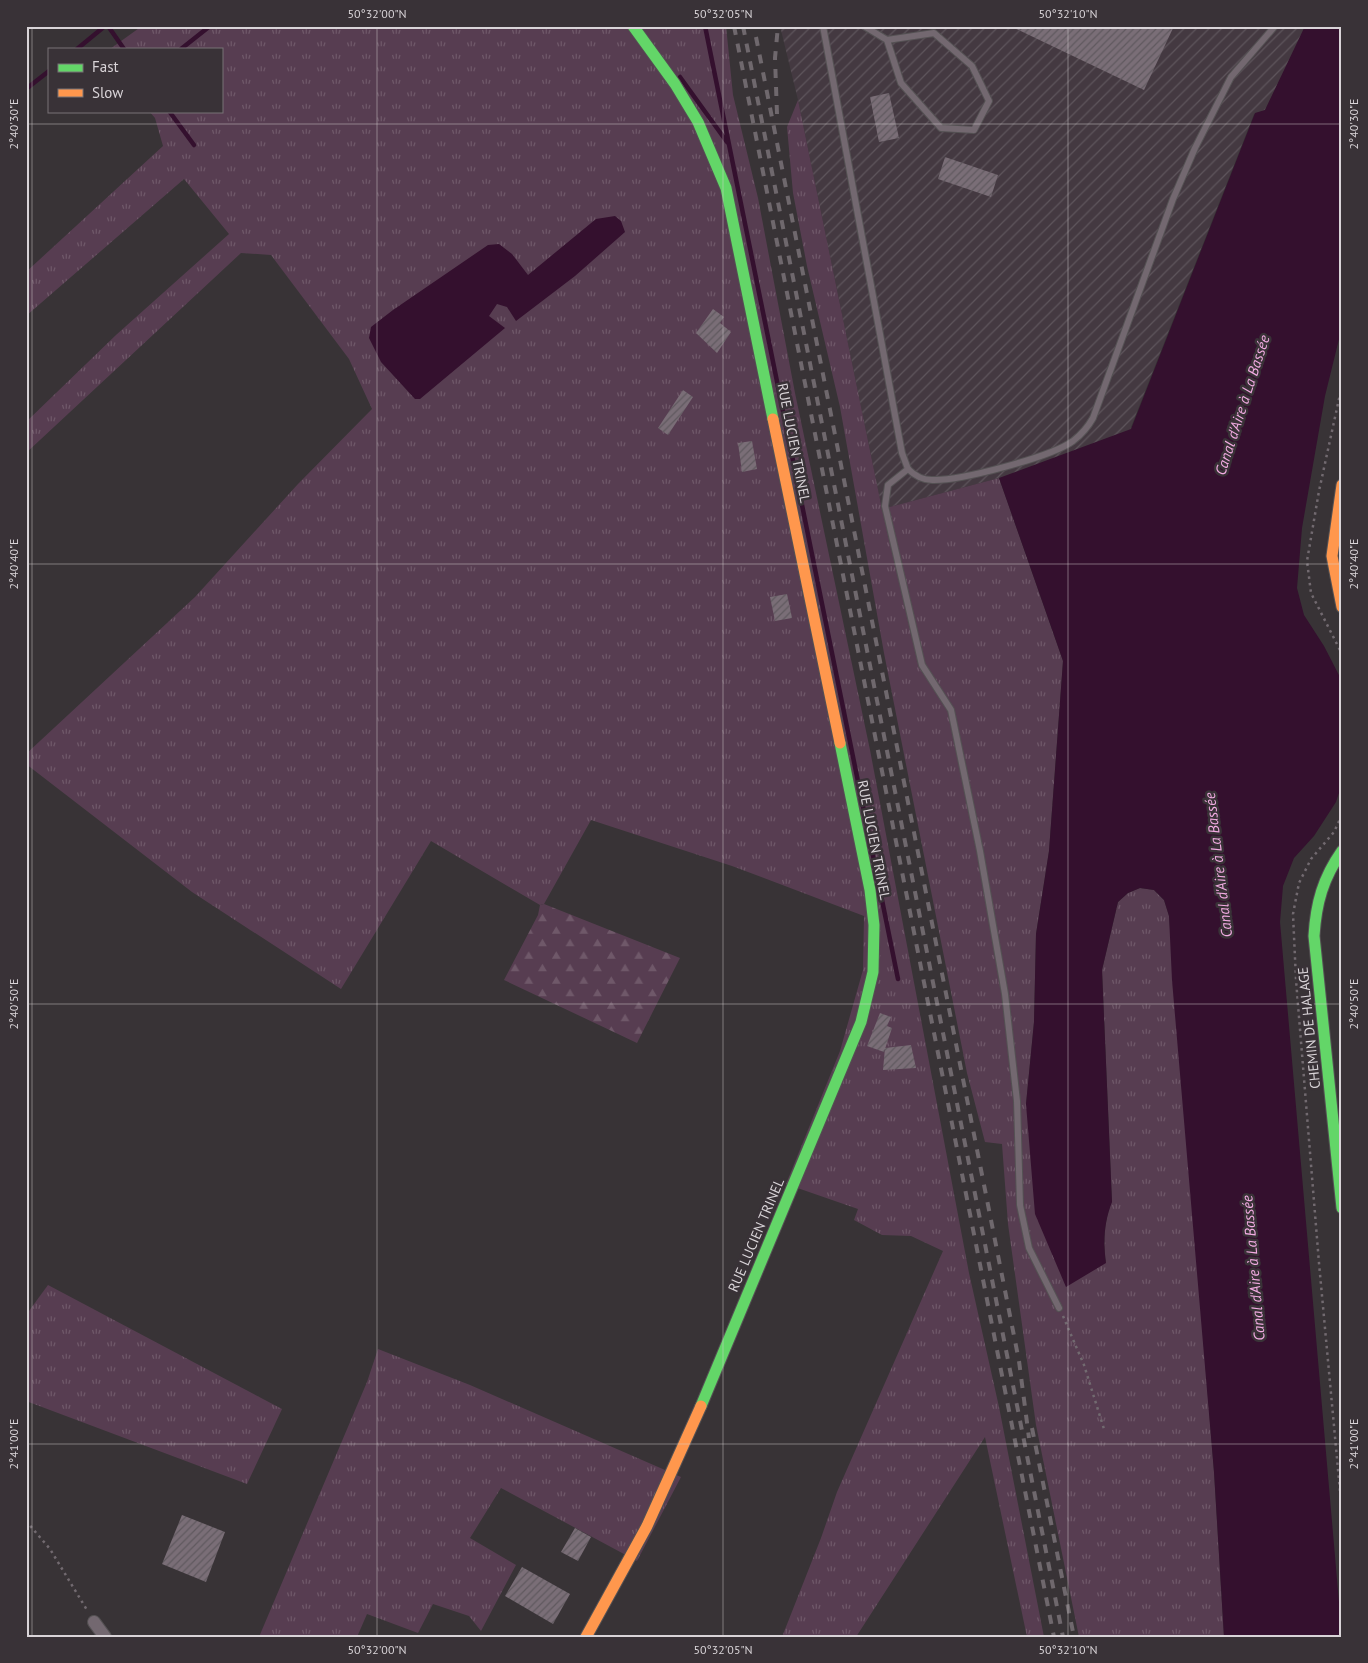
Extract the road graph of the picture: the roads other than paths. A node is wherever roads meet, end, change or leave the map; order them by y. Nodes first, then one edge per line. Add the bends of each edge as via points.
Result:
1 (633, 26) edge
2 (823, 26) edge
3 (864, 26) edge
4 (1274, 26) edge
5 (887, 40) junction
6 (908, 470) junction
7 (1342, 485) edge
8 (1342, 606) edge
9 (1342, 851) edge
10 (1342, 1208) edge
11 (1060, 1308) road end
12 (94, 1622) road end
13 (105, 1637) edge
14 (586, 1637) edge

1 - 14 street, RUE LUCIEN TRINEL via 690,105 711,144 726,188 870,890 876,946 871,988 861,1022 712,1379 647,1526
2 - 6 lane via 902,453
3 - 5 lane
4 - 6 lane via 1231,76 1195,148 1086,430 1058,449 989,470 933,480 922,479
5 - 5 lane via 901,83 941,128 974,130 989,101 972,66 934,33
6 - 11 lane via 888,485 885,506 922,665 951,710 1005,994 1017,1100 1020,1205 1029,1248
7 - 8 street via 1332,556
9 - 10 street, CHEMIN DE HALAGE via 1326,874 1316,902 1314,936
12 - 13 street

